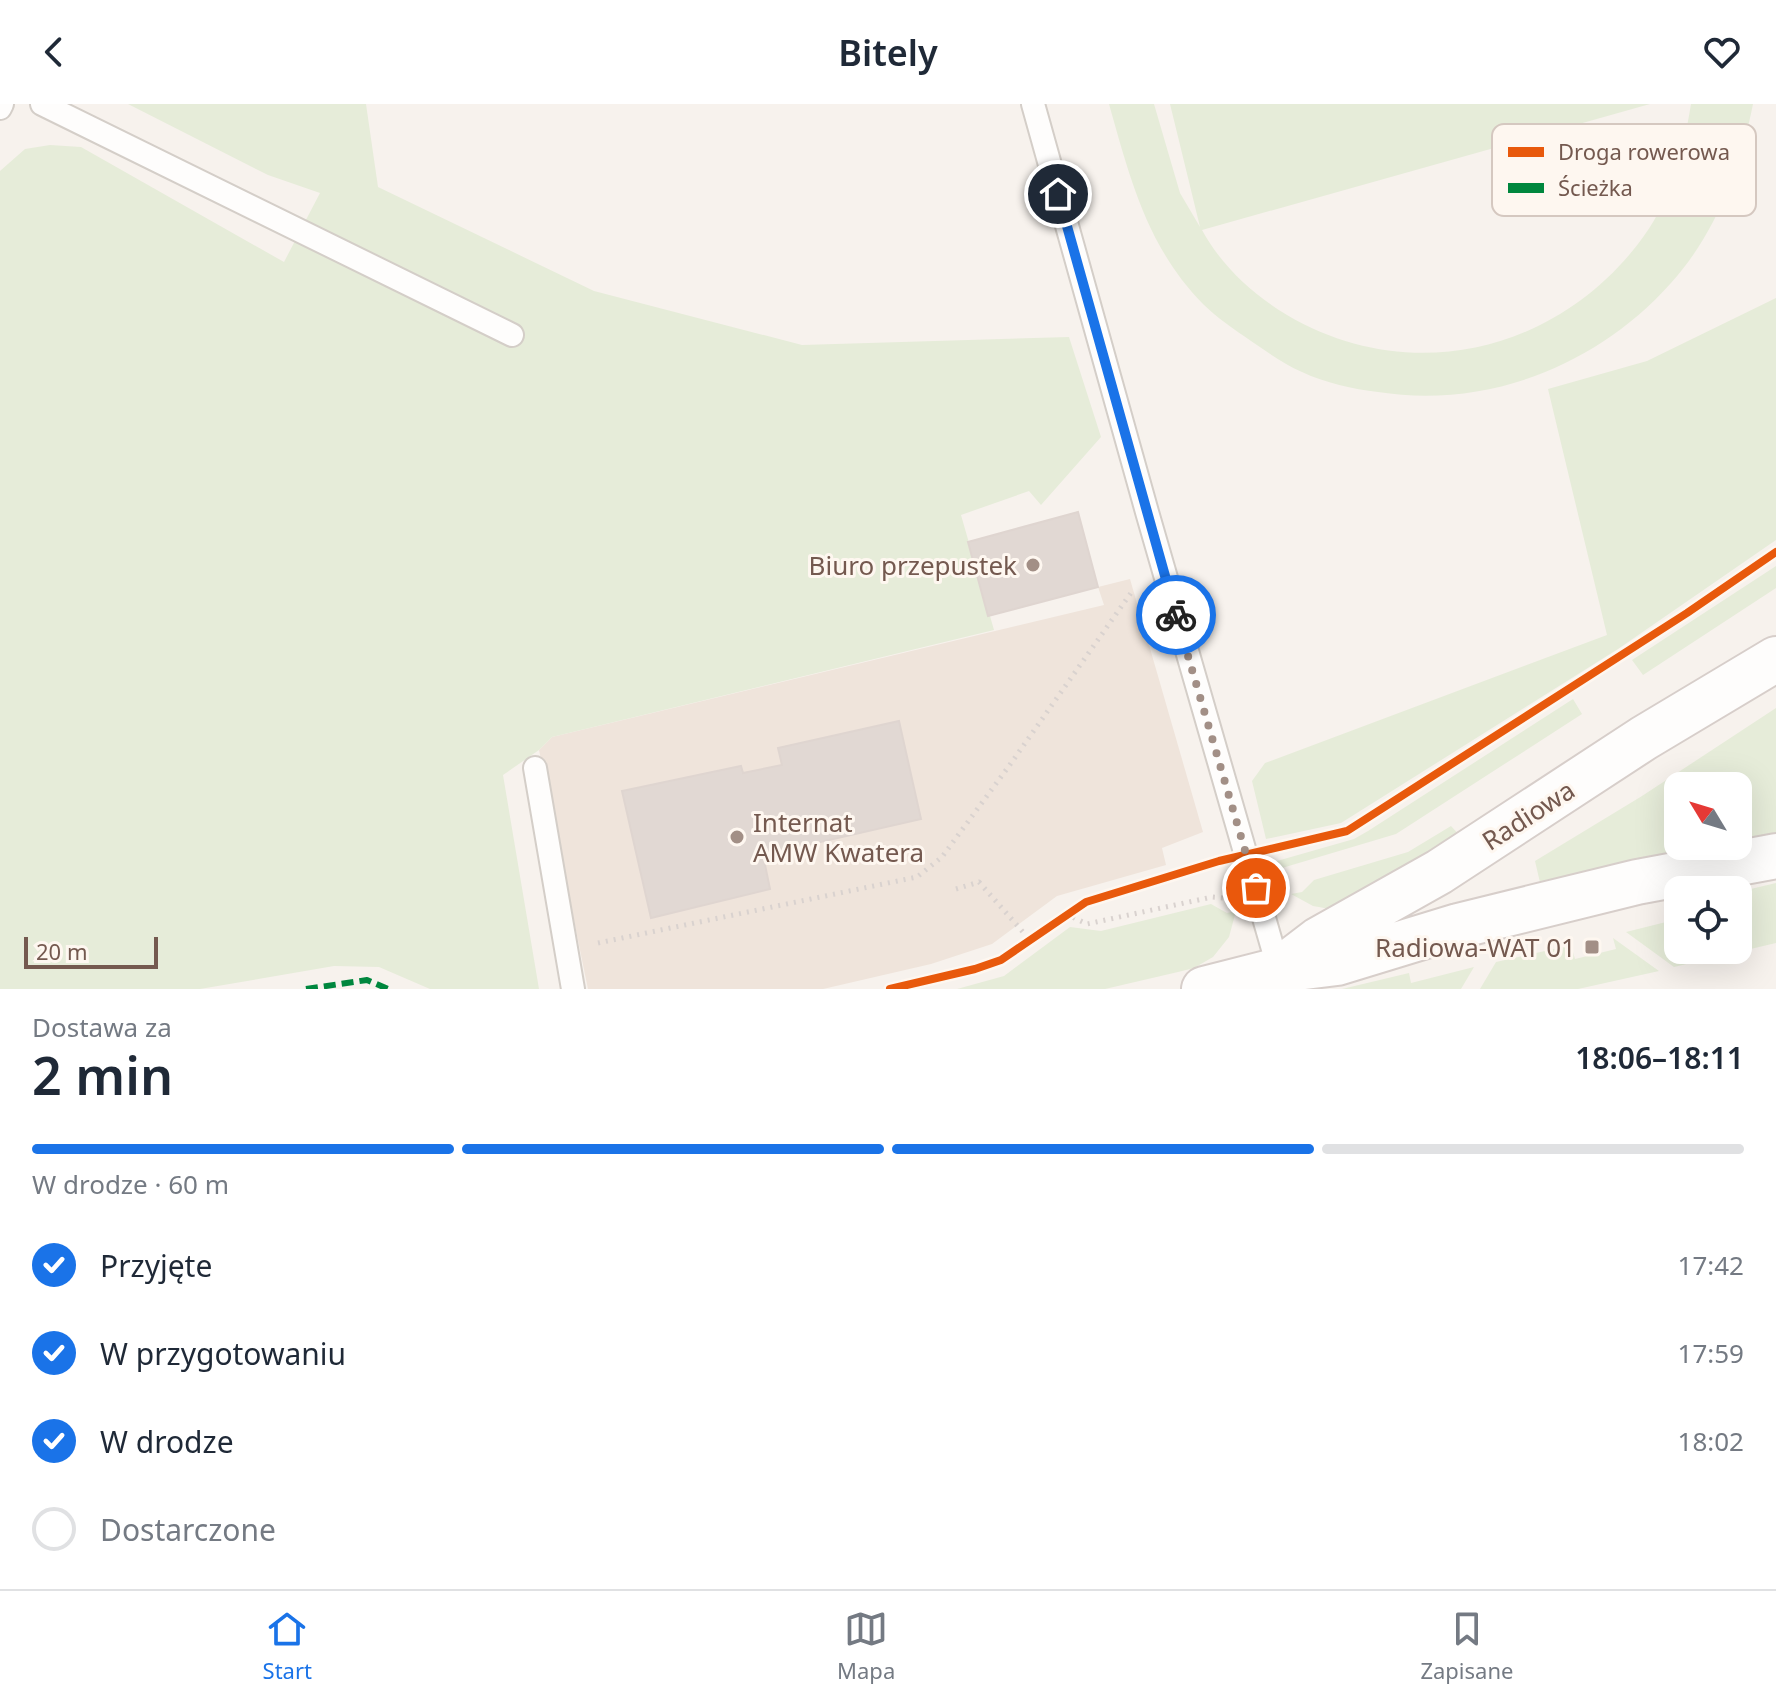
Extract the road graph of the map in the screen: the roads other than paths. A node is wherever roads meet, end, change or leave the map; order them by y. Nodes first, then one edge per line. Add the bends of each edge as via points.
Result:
1 (42, 104) edge
2 (1033, 104) edge
3 (512, 335) dead end
4 (1776, 659) edge
5 (535, 768) dead end
6 (1776, 856) edge
7 (1279, 970) junction
8 (573, 989) edge
9 (1204, 989) edge

1 - 3 lane
2 - 7 lane
4 - 7 main road, Radiowa via 1439,872 1318,940
5 - 8 lane
6 - 7 main road, Radiowa via 1637,882 1458,926 1337,963
7 - 9 main road, Radiowa

